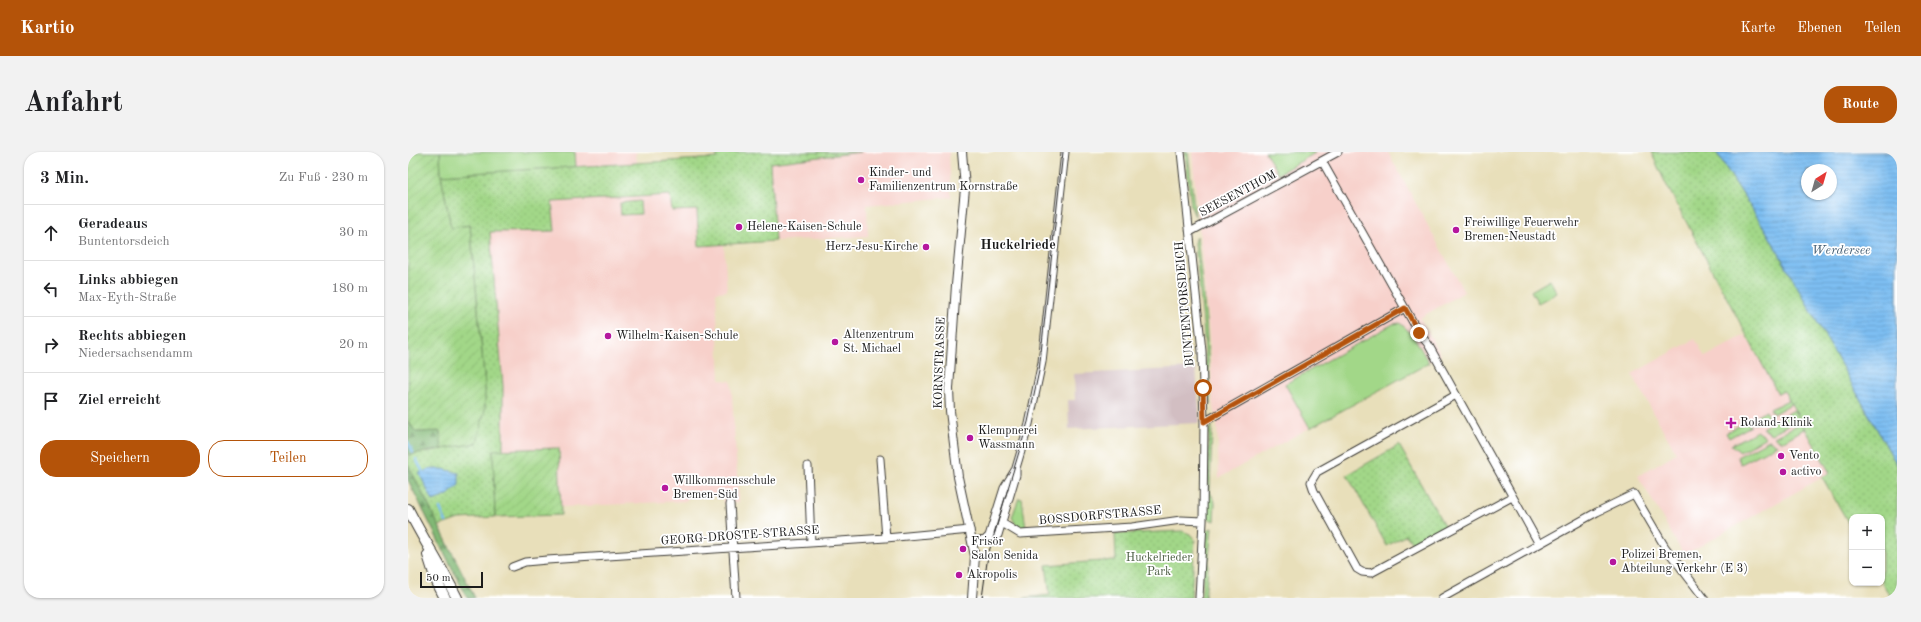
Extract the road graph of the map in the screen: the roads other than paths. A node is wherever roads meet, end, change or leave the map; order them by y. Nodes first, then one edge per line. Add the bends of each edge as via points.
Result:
1 (962, 152) edge
2 (1065, 152) edge
3 (1181, 152) edge
4 (1338, 152) edge
5 (1322, 161) junction
6 (1190, 232) junction
7 (1405, 308) junction
8 (1456, 395) junction
9 (1204, 422) junction
10 (880, 459) dead end
11 (808, 466) dead end
12 (1016, 468) junction
13 (1512, 497) junction
14 (730, 504) dead end
15 (408, 508) edge
16 (1203, 521) junction
17 (1002, 523) junction
18 (970, 530) junction
19 (422, 538) junction
20 (886, 538) junction
21 (985, 540) junction
22 (972, 542) junction
23 (811, 543) junction
24 (1539, 544) junction
25 (732, 547) junction
26 (512, 567) dead end
27 (445, 598) edge
28 (457, 598) edge
29 (736, 598) edge
30 (972, 598) edge
31 (1199, 598) edge
32 (1442, 598) edge
33 (1704, 598) edge

1 - 18 street, KORNSTRASSE via 965,188 949,389 952,443
2 - 12 street via 1042,362 1031,416
3 - 6 street, BUNTENTORSDEICH
4 - 5 street, SEESENTHOM
5 - 6 street, SEESENTHOM
5 - 7 street
6 - 9 street, BUNTENTORSDEICH via 1202,351
7 - 8 street
7 - 9 street
8 - 13 street
8 - 13 street via 1317,472 1311,482 1318,500 1358,569 1371,573
9 - 16 street, BUNTENTORSDEICH
10 - 20 street
11 - 23 street
12 - 17 street
12 - 21 street via 1004,488 989,536
13 - 24 street
14 - 25 street
15 - 19 main road
16 - 17 street, BOSSDORFSTRASSE via 1181,520 1132,527 1020,534
16 - 31 street, BUNTENTORSDEICH
17 - 21 street via 998,536
18 - 20 street, GEORG-DROSTE-STRASSE
18 - 22 street, KORNSTRASSE
19 - 27 main road
19 - 28 main road via 446,575
20 - 23 street, GEORG-DROSTE-STRASSE
21 - 22 street
22 - 30 street, KORNSTRASSE via 975,574
23 - 25 street, GEORG-DROSTE-STRASSE
24 - 32 street
24 - 33 street via 1634,494 1665,548
25 - 26 street, GEORG-DROSTE-STRASSE via 525,562
25 - 29 street

